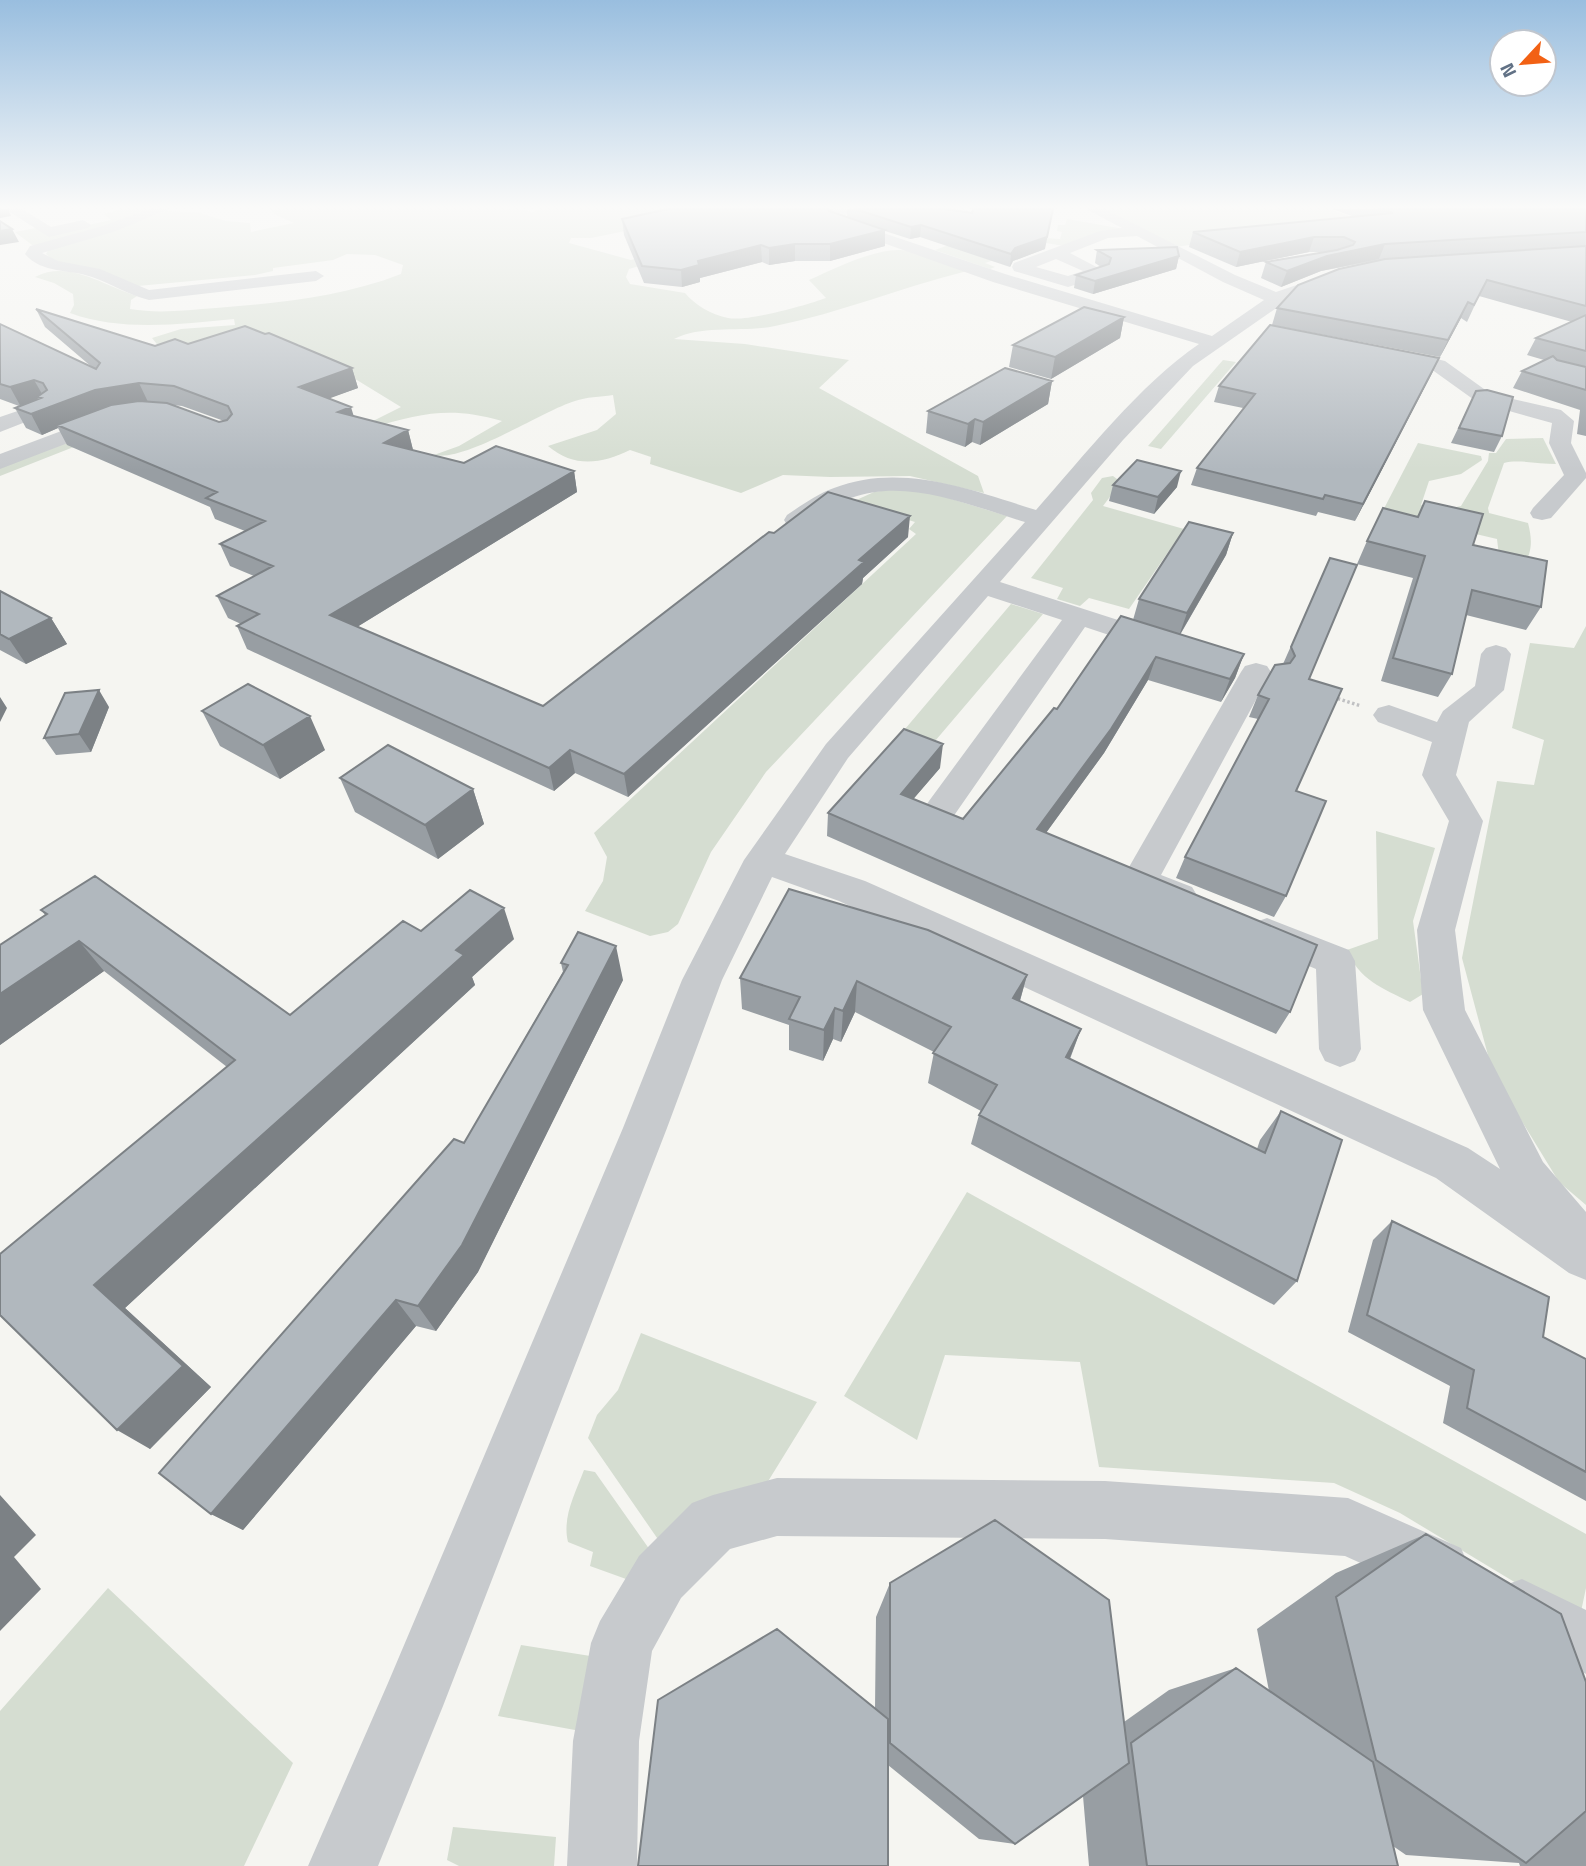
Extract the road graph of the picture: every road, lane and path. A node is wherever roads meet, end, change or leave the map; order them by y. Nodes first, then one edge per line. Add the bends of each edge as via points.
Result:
1 (1060, 296) edge
2 (1270, 296) edge
3 (1282, 296) edge
4 (1277, 299) junction
5 (1036, 311) dead end
6 (1238, 327) junction
7 (1263, 331) edge
8 (1216, 342) junction
9 (1362, 349) edge
10 (1186, 362) junction
11 (44, 408) edge
12 (134, 413) edge
13 (0, 425) edge
14 (0, 462) edge
15 (1542, 513) dead end
16 (1041, 519) junction
17 (796, 520) edge
18 (982, 585) junction
19 (1078, 617) junction
20 (1194, 653) edge
21 (1496, 654) dead end
22 (1252, 671) joint
23 (1389, 715) joint
24 (1449, 737) junction
25 (941, 809) edge
26 (762, 860) junction
27 (1340, 1049) dead end
28 (1586, 1248) edge
29 (1586, 1256) edge
30 (1586, 1643) edge
31 (343, 1866) edge
32 (602, 1866) edge

1 - 8 street
2 - 4 street
3 - 4 street
4 - 6 street
5 - 10 street via 1056,305 1153,334 1166,340
6 - 7 street
6 - 8 street
8 - 10 street
9 - 15 street via 1438,365 1484,398 1563,421 1560,443 1576,476
10 - 16 street
11 - 13 street
12 - 14 street
16 - 17 street via 931,486 898,483 845,492
16 - 18 street
18 - 19 street
18 - 26 street via 837,751
19 - 20 street
19 - 25 street
21 - 24 street via 1489,690 1454,718
22 - 23 path
22 - 27 street via 1139,881 1335,961
23 - 24 street
24 - 28 street via 1439,775 1466,821 1436,930 1444,1010 1527,1177
26 - 29 street via 852,891 1452,1163
26 - 31 street via 702,980
30 - 32 street via 1480,1587 1348,1527 1105,1510 777,1507 713,1524 660,1577 622,1643 606,1741

